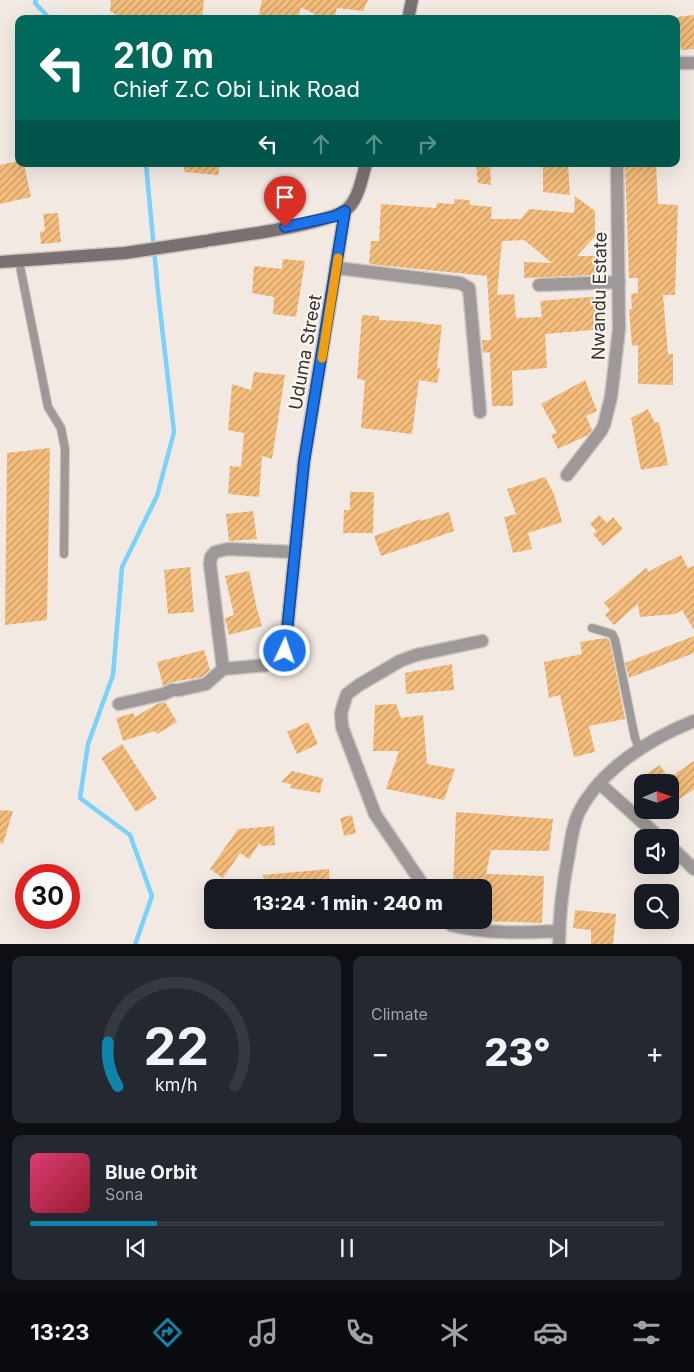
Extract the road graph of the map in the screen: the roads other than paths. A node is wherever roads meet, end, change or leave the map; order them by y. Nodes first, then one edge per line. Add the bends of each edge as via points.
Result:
1 (412, 0) edge
2 (409, 15) edge
3 (680, 63) edge
4 (694, 63) edge
5 (365, 167) edge
6 (617, 167) edge
7 (345, 211) junction
8 (19, 261) junction
9 (0, 262) edge
10 (337, 268) junction
11 (619, 282) junction
12 (539, 285) dead end
13 (480, 412) dead end
14 (567, 475) dead end
15 (294, 552) junction
16 (64, 554) dead end
17 (592, 628) dead end
18 (482, 641) dead end
19 (224, 669) junction
20 (119, 704) dead end
21 (694, 721) edge
22 (640, 748) junction
23 (599, 783) junction
24 (650, 829) edge
25 (679, 855) edge
26 (694, 869) edge
27 (419, 879) edge
28 (471, 929) edge
29 (559, 931) junction
30 (559, 944) edge

1 - 2 street
3 - 4 street
5 - 7 street, Uduma Street via 354,199
6 - 11 street, Nwandu Estate
7 - 8 street via 336,216 268,231 125,253
7 - 10 street, Uduma Street
8 - 9 street
8 - 16 lane via 48,407 61,428 65,448
10 - 13 street via 460,283 469,288
10 - 15 street, Uduma Street via 304,462
11 - 12 street
11 - 14 street, Nwandu Estate via 619,329 611,397 604,425
15 - 19 street, Uduma Street via 282,657 268,665
15 - 19 street via 228,549 211,556
17 - 22 lane via 612,634 615,640 635,738
18 - 27 street via 400,661 348,694 341,714 342,727 375,814
19 - 20 street via 206,684
21 - 22 street
22 - 23 street
23 - 24 street
23 - 29 street via 580,810 575,825 564,880
25 - 26 street
28 - 29 street via 512,933
29 - 30 street

